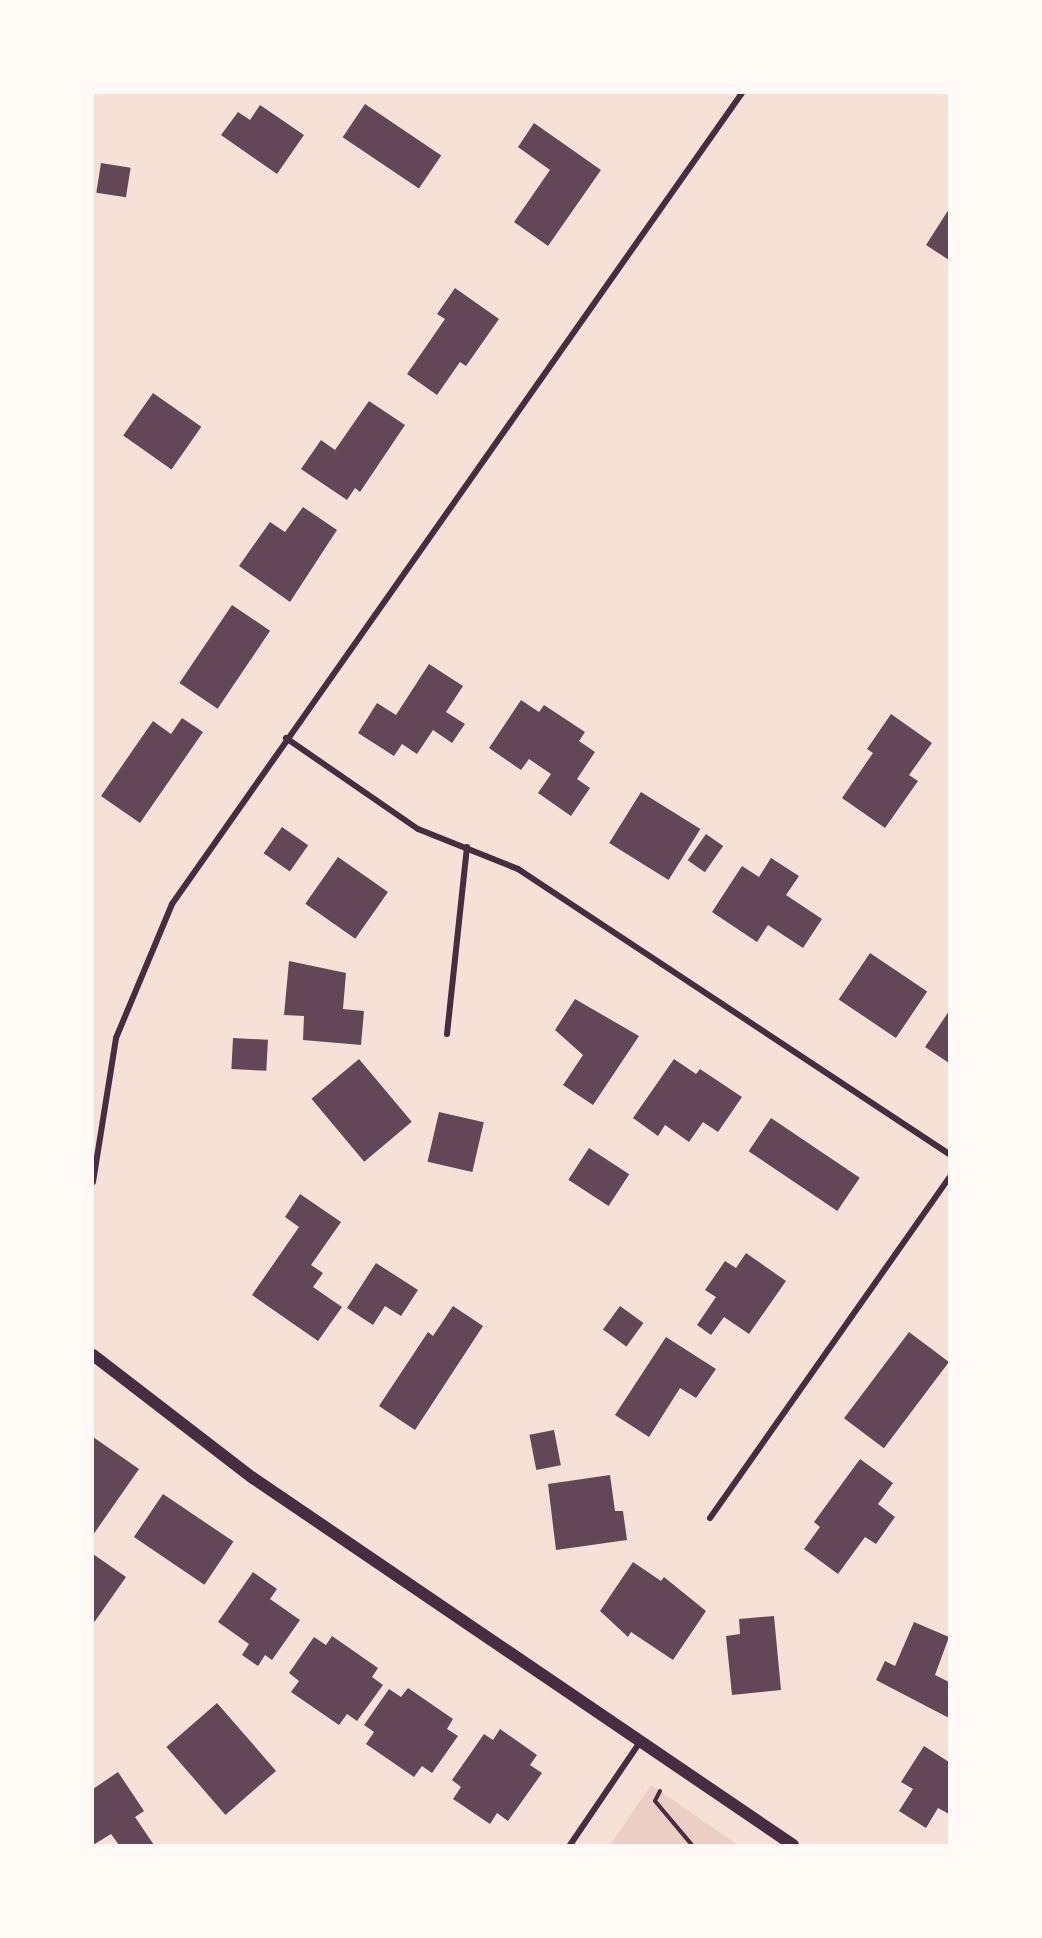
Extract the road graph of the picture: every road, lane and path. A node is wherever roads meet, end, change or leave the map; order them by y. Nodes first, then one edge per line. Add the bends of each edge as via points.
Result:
1 (742, 93) edge
2 (286, 738) junction
3 (467, 847) junction
4 (447, 1034) dead end
5 (949, 1154) edge
6 (949, 1178) edge
7 (93, 1182) edge
8 (93, 1355) edge
9 (710, 1518) dead end
10 (640, 1742) junction
11 (660, 1791) dead end
12 (570, 1845) edge
13 (692, 1845) edge
14 (793, 1845) edge

1 - 2 street
2 - 3 street via 418,829
2 - 7 street via 172,904 116,1038
3 - 4 street
3 - 5 street via 518,869
6 - 9 street
8 - 10 main road via 253,1478
10 - 12 street
10 - 14 main road
11 - 13 path via 655,1801

